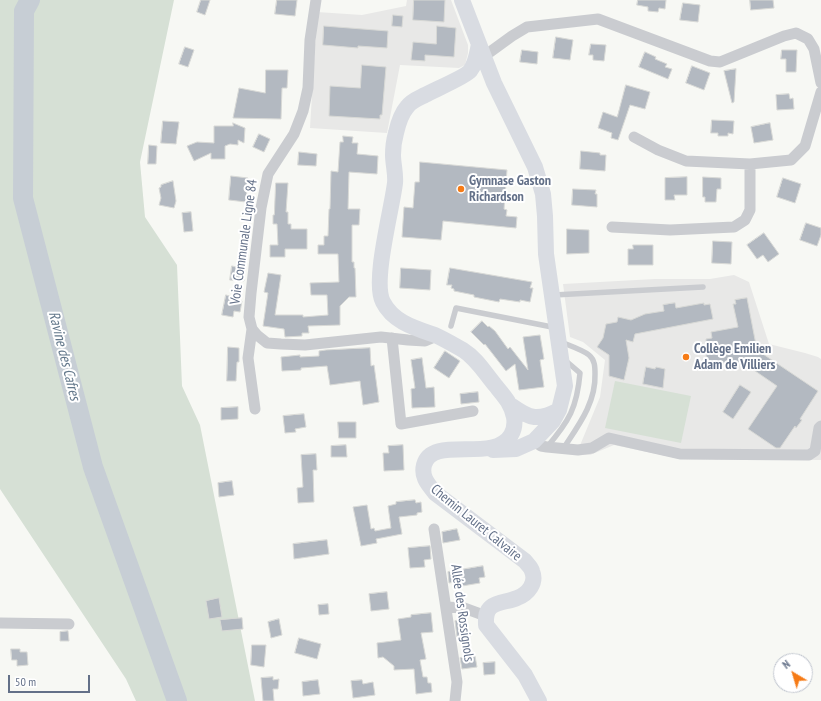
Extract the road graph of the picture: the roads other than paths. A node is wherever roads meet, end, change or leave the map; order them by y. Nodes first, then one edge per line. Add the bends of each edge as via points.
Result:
1 (316, 0) edge
2 (462, 0) edge
3 (481, 50) junction
4 (469, 73) junction
5 (494, 83) junction
6 (821, 83) edge
7 (821, 92) edge
8 (634, 137) dead end
9 (750, 164) junction
10 (612, 227) dead end
11 (703, 287) dead end
12 (552, 295) junction
13 (451, 326) dead end
14 (252, 329) junction
15 (557, 333) junction
16 (437, 336) junction
17 (392, 338) junction
18 (561, 358) junction
19 (255, 409) dead end
20 (559, 410) junction
21 (474, 411) dead end
22 (513, 413) junction
23 (821, 426) edge
24 (540, 444) junction
25 (563, 449) junction
26 (485, 450) junction
27 (434, 529) dead end
28 (446, 607) junction
29 (486, 616) junction
30 (0, 623) edge
31 (69, 624) dead end
32 (455, 701) edge
33 (539, 701) edge

1 - 14 street, Voie Communale Ligne 84 via 310,40 308,88 303,111 294,134 268,174 261,208 251,293
2 - 3 main road
3 - 4 main road
3 - 5 main road
3 - 6 street via 490,52 527,27 598,18 710,61 720,62 784,36 796,34 808,39 814,49
4 - 5 main road via 480,73
4 - 16 main road via 407,106 402,114 402,125 396,134 393,154 395,182 379,289 382,302 403,323
5 - 12 main road via 535,167 545,216 546,254
7 - 9 street via 805,146 791,160
8 - 9 street via 686,161
9 - 10 street via 750,210 745,220 734,227 670,230
11 - 12 lane
12 - 15 main road
13 - 15 lane via 456,308 552,327
14 - 17 street via 267,343 281,344 305,345
14 - 19 street, Voie Communale Ligne 84 via 248,358
15 - 18 main road
15 - 25 lane via 588,354 595,364 596,381 592,399 583,418
16 - 17 street via 425,340
16 - 22 main road via 465,351 477,362
17 - 21 street via 402,424
18 - 20 main road via 565,386
18 - 24 lane via 580,373 578,393 563,428
20 - 22 main road via 537,418
20 - 24 main road
22 - 24 main road
22 - 26 main road, Chemin Lauret Calvaire via 513,430 508,440
23 - 25 street via 815,450 809,455 680,454 609,438 592,448
24 - 25 street
24 - 26 main road via 516,449
26 - 29 main road, Chemin Lauret Calvaire via 450,449 433,454 424,462 422,472 425,481 435,493 524,561 532,571 533,583 529,592 490,608
27 - 28 street, Allée des Rossignols
28 - 29 street via 464,608
28 - 32 street, Allée des Rossignols via 457,682
29 - 33 main road via 486,625 525,675
30 - 31 street

